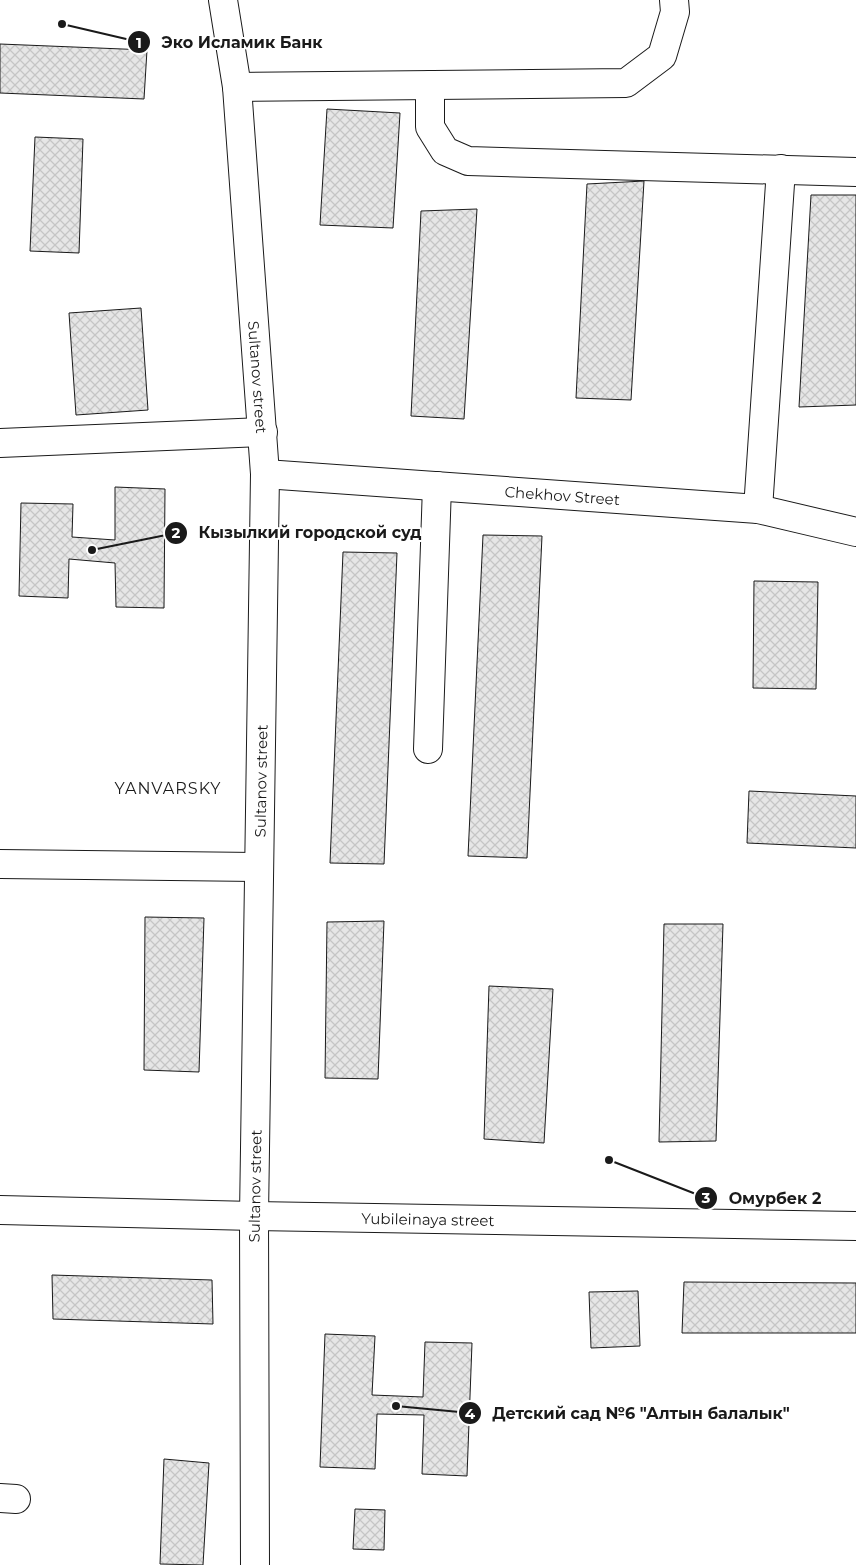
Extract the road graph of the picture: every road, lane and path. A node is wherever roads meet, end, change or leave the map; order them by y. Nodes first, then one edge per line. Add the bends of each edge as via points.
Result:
1 (224, 0) edge
2 (674, 0) edge
3 (430, 85) junction
4 (237, 87) junction
5 (781, 170) junction
6 (856, 172) edge
7 (263, 432) junction
8 (0, 443) edge
9 (265, 474) junction
10 (437, 486) junction
11 (758, 509) junction
12 (856, 532) edge
13 (428, 749) dead end
14 (0, 864) edge
15 (259, 867) junction
16 (0, 1210) edge
17 (254, 1216) junction
18 (856, 1226) edge
19 (255, 1565) edge

1 - 4 main road, Sultanov street
2 - 3 main road via 675,12 662,56 626,83
3 - 4 main road
3 - 5 main road via 430,127 445,151 468,161
4 - 7 main road, Sultanov street
5 - 6 main road
5 - 11 main road
7 - 8 main road
7 - 9 main road, Sultanov street
9 - 10 main road, Chekhov Street
9 - 15 main road, Sultanov street
10 - 11 main road, Chekhov Street
10 - 13 main road
11 - 12 main road, Chekhov Street
14 - 15 main road
15 - 17 main road, Sultanov street
16 - 17 main road, Yubileinaya street
17 - 18 main road, Yubileinaya street
17 - 19 main road, Sultanov street

